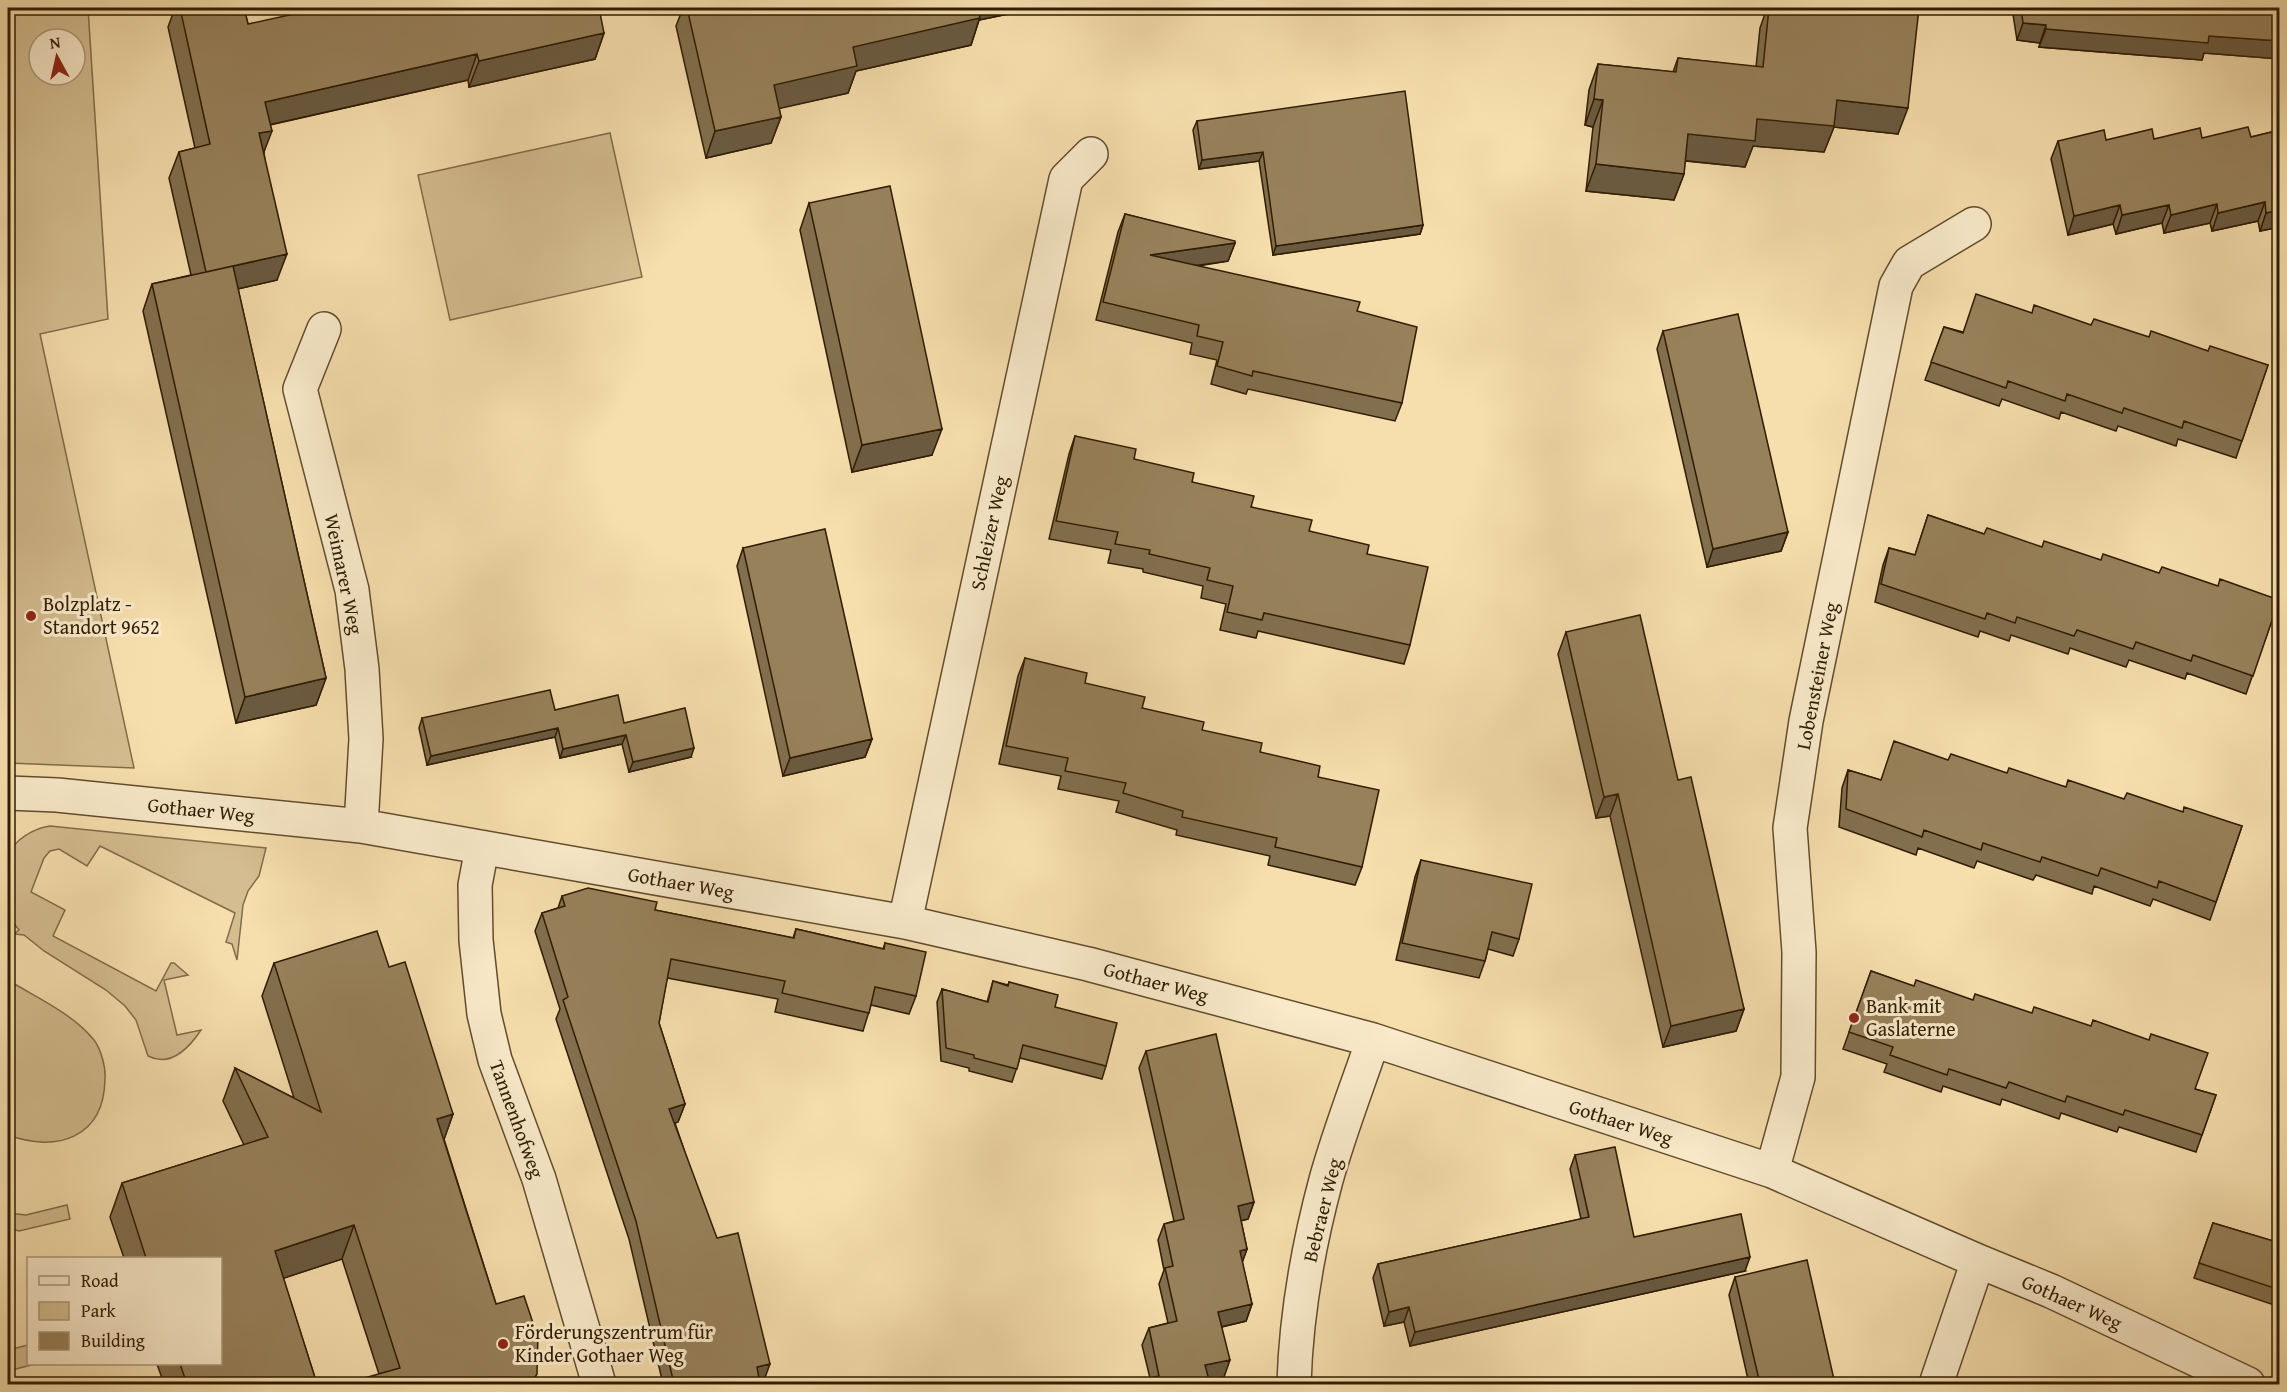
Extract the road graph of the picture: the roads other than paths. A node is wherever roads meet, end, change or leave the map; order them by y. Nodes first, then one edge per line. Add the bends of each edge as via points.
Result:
1 (1091, 154) dead end
2 (1974, 224) dead end
3 (324, 329) dead end
4 (8, 793) edge
5 (361, 826) junction
6 (482, 848) junction
7 (906, 922) junction
8 (1372, 1040) junction
9 (1772, 1171) junction
10 (1978, 1262) junction
11 (599, 1384) edge
12 (1294, 1384) edge
13 (1936, 1384) edge
14 (2248, 1384) edge

1 - 7 street, Schleizer Weg via 1065,179
2 - 9 street, Lobensteiner Weg via 1908,263 1896,286 1806,721 1790,828 1799,952 1798,1077
3 - 5 street, Weimarer Weg via 300,389 352,590 363,669 366,739
4 - 5 street, Gothaer Weg
5 - 6 street, Gothaer Weg
6 - 7 street, Gothaer Weg
6 - 11 street, Tannenhofweg via 475,885 484,1014 495,1060 539,1179
7 - 8 street, Gothaer Weg via 1088,964
8 - 9 street, Gothaer Weg
8 - 12 street, Bebraer Weg via 1312,1236 1296,1341
9 - 10 street, Gothaer Weg
10 - 13 street
10 - 14 street, Gothaer Weg via 2050,1291

